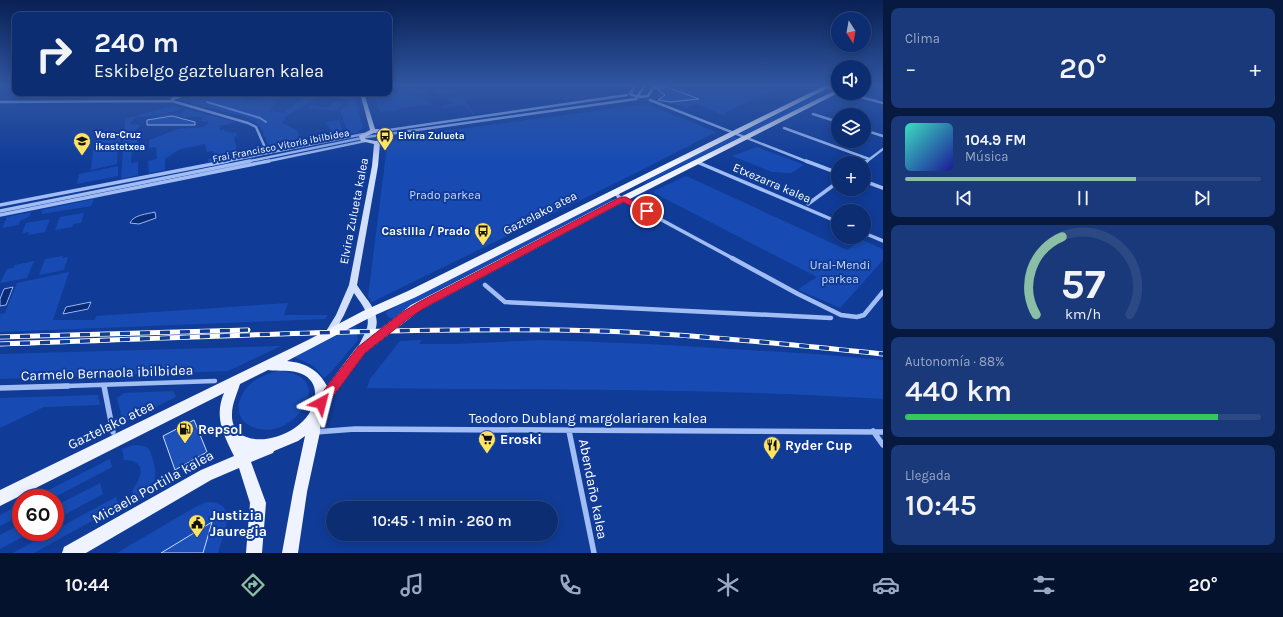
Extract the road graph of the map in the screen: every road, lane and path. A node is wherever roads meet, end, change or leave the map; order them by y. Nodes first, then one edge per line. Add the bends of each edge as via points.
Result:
1 (207, 112) edge
2 (367, 112) edge
3 (513, 112) edge
4 (538, 112) edge
5 (680, 112) edge
6 (776, 112) edge
7 (798, 112) edge
8 (813, 114) dead end
9 (831, 120) edge
10 (784, 128) dead end
11 (373, 131) junction
12 (382, 131) junction
13 (871, 132) edge
14 (735, 133) junction
15 (388, 134) junction
16 (883, 136) edge
17 (364, 138) junction
18 (747, 138) junction
19 (377, 142) junction
20 (883, 149) edge
21 (267, 152) junction
22 (861, 156) edge
23 (871, 158) edge
24 (697, 162) junction
25 (831, 170) edge
26 (871, 184) edge
27 (831, 187) edge
28 (883, 188) edge
29 (620, 190) junction
30 (624, 199) junction
31 (808, 204) dead end
32 (0, 205) edge
33 (0, 211) edge
34 (0, 215) edge
35 (831, 219) edge
36 (871, 236) edge
37 (883, 241) edge
38 (353, 285) junction
39 (484, 285) dead end
40 (883, 292) edge
41 (371, 311) junction
42 (830, 318) dead end
43 (330, 333) junction
44 (361, 350) junction
45 (265, 366) junction
46 (236, 380) junction
47 (215, 381) dead end
48 (104, 385) junction
49 (0, 388) edge
50 (321, 403) junction
51 (313, 426) junction
52 (570, 431) junction
53 (873, 431) junction
54 (113, 432) dead end
55 (883, 432) edge
56 (230, 433) junction
57 (275, 444) junction
58 (883, 445) edge
59 (243, 459) junction
60 (0, 498) edge
61 (70, 553) edge
62 (254, 553) edge
63 (290, 553) edge
64 (594, 553) edge

1 - 21 street via 256,127
2 - 11 street
3 - 12 street
4 - 15 street, Frai Francisco Vitoria ibilbidea
5 - 14 street
6 - 14 main road, Gaztelako atea
7 - 18 main road
8 - 9 street
10 - 22 street
11 - 12 street
11 - 17 street
12 - 15 street
13 - 16 street
14 - 18 street
14 - 29 main road, Gaztelako atea
15 - 17 street, Frai Francisco Vitoria ibilbidea
15 - 19 street via 387,139
17 - 19 street
17 - 21 street, Frai Francisco Vitoria ibilbidea
17 - 33 street, Frai Francisco Vitoria ibilbidea
17 - 34 street, Frai Francisco Vitoria ibilbidea
18 - 24 main road
18 - 25 street
19 - 38 street, Elvira Zulueta kalea
20 - 23 street
21 - 32 street, Frai Francisco Vitoria ibilbidea
24 - 30 main road
24 - 35 street, Etxezarra kalea
26 - 28 street
27 - 31 street
29 - 30 street via 617,195
29 - 41 main road, Gaztelako atea via 412,294
30 - 40 street via 832,312 857,318 864,315
30 - 44 main road via 422,304
36 - 37 street
38 - 41 street
38 - 43 street, Elvira Zulueta kalea
39 - 42 street via 505,302
41 - 43 main road, Gaztelako atea
41 - 44 street via 372,329
43 - 45 main road, Gaztelako atea
44 - 50 main road
45 - 46 main road, Gaztelako atea
45 - 50 main road, Gaztelako atea via 285,365 301,368 314,376 321,388
46 - 56 main road via 225,415
46 - 60 main road, Gaztelako atea
47 - 48 street, Carmelo Bernaola ibilbidea
48 - 49 street, Carmelo Bernaola ibilbidea
48 - 54 street
50 - 51 main road
51 - 52 street, Teodoro Dublang margolariaren kalea
51 - 57 main road
51 - 63 main road
52 - 53 street, Teodoro Dublang margolariaren kalea
52 - 64 street, Abendaño kalea
53 - 55 street, Teodoro Dublang margolariaren kalea
53 - 58 street
56 - 57 main road via 240,441 256,446
56 - 59 main road
57 - 59 main road, Micaela Portilla kalea
59 - 61 main road, Micaela Portilla kalea via 206,475
59 - 62 main road via 258,503

